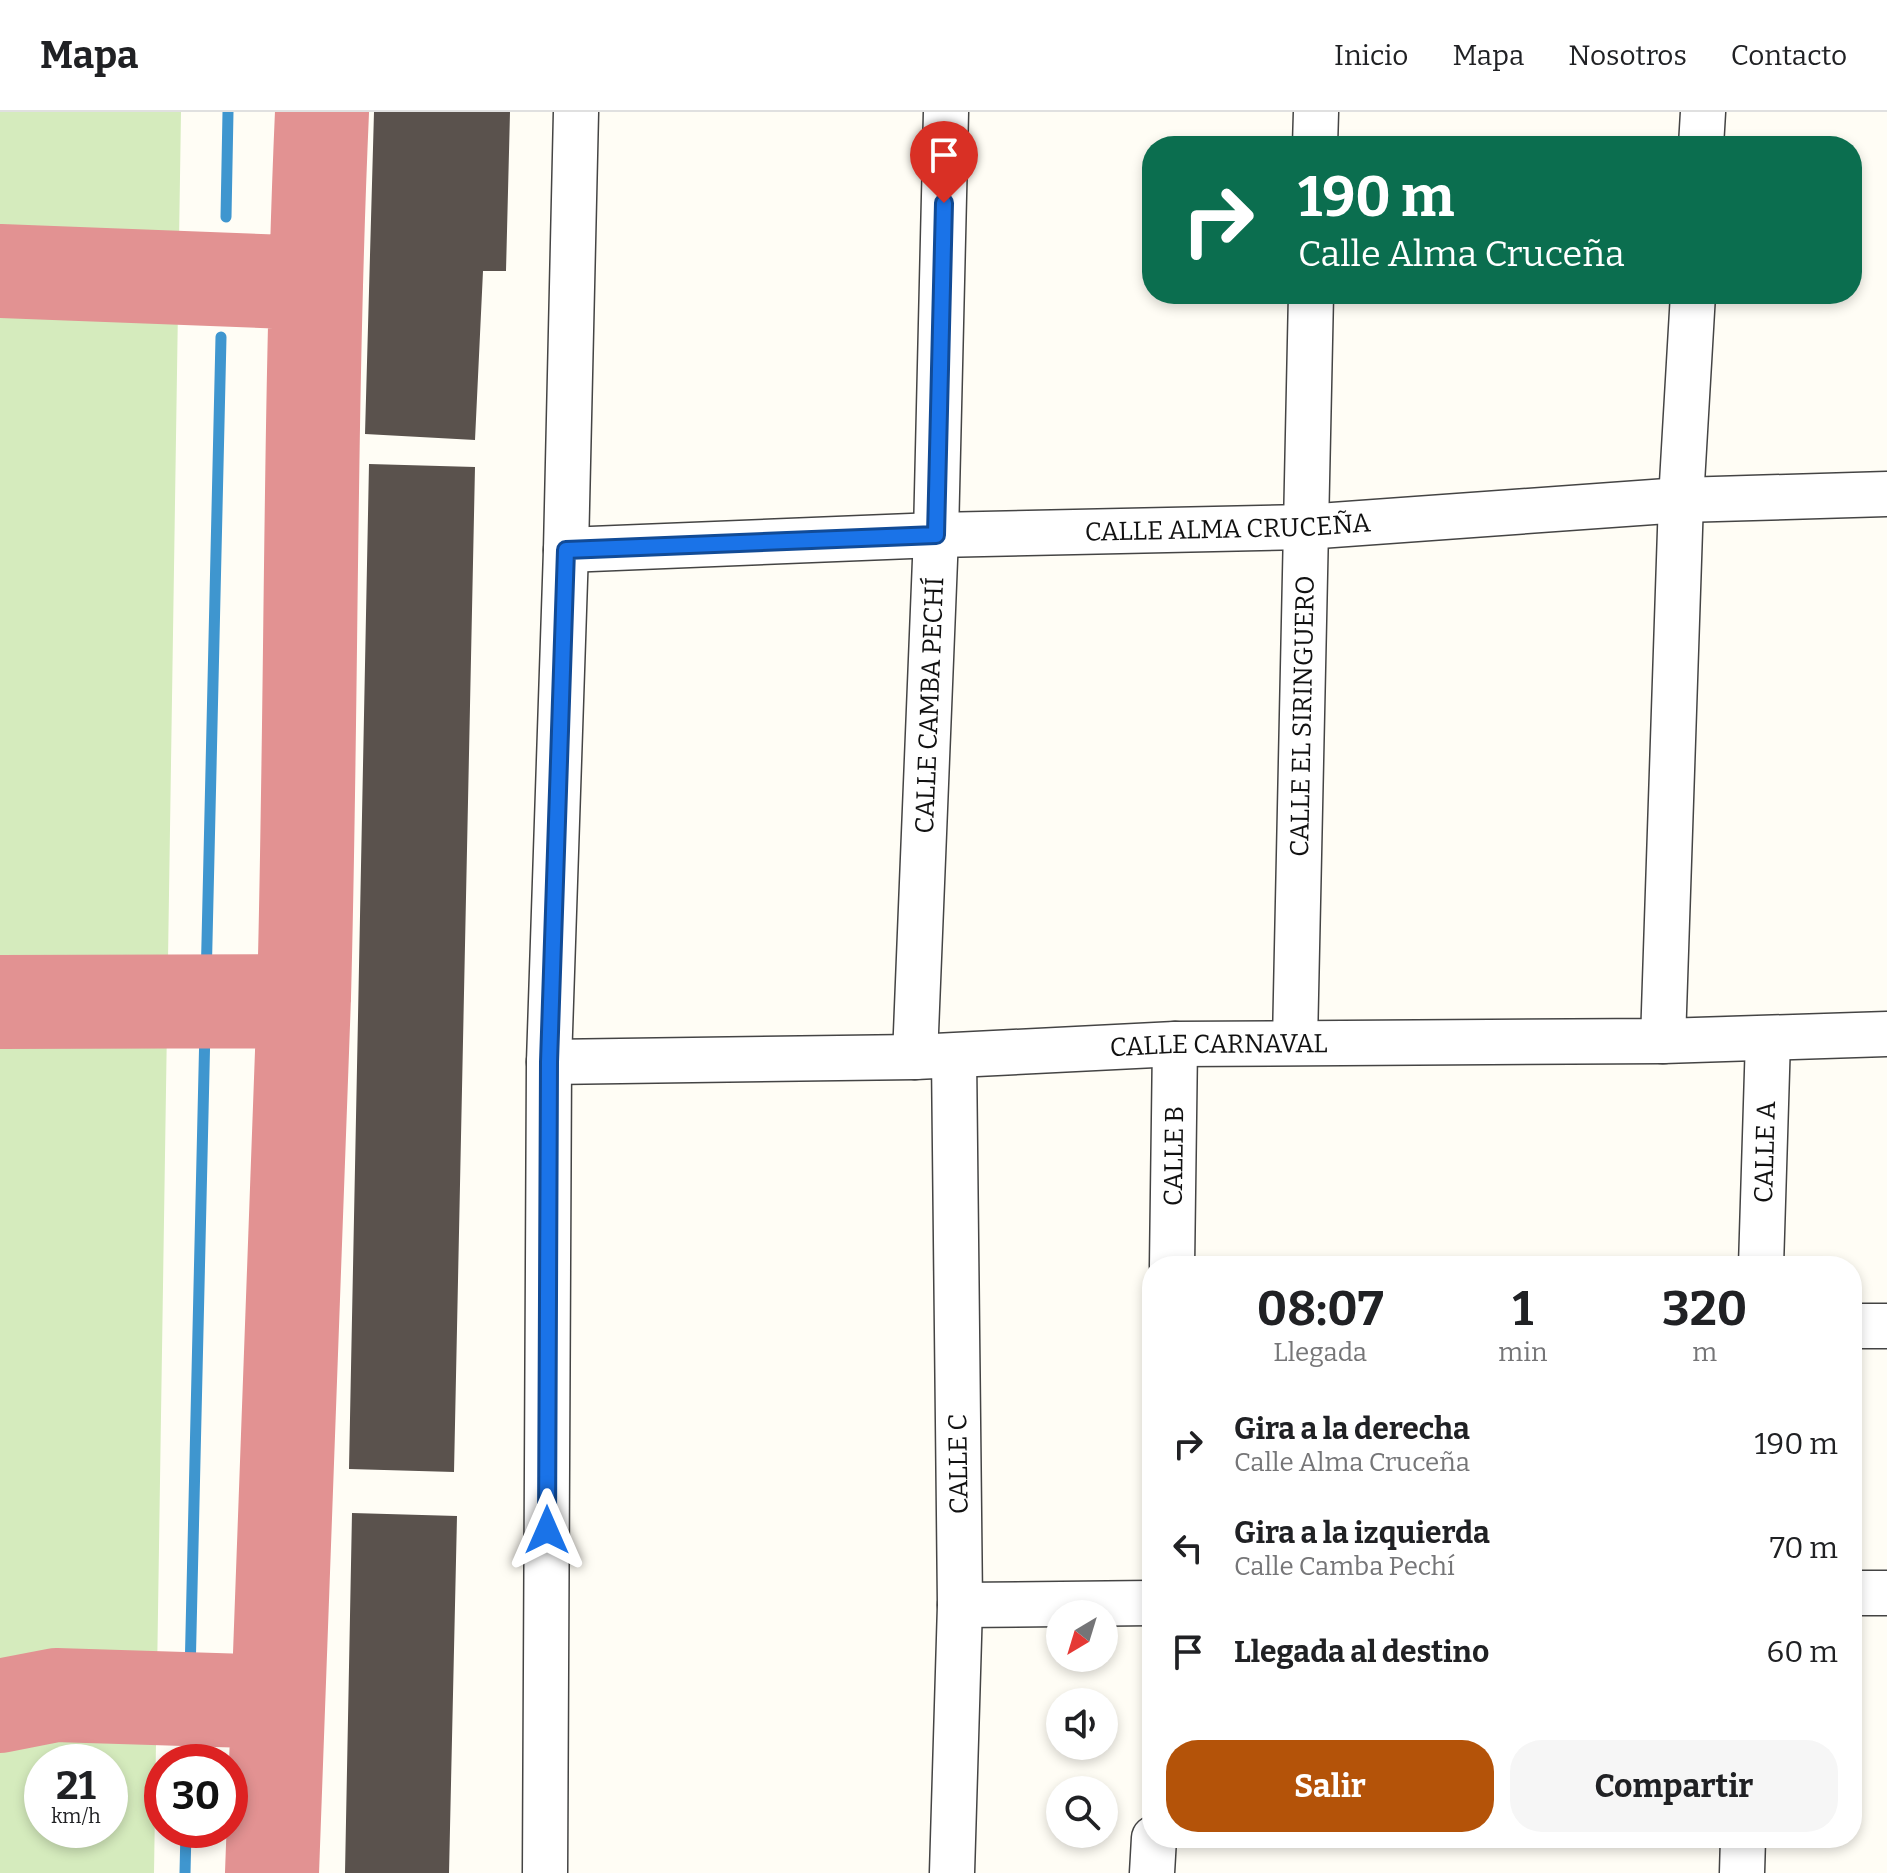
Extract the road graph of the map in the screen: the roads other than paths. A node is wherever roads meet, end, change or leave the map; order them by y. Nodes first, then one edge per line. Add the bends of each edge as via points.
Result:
1 (576, 112) edge
2 (946, 112) edge
3 (1316, 112) edge
4 (1703, 112) edge
5 (1315, 136) edge
6 (1702, 136) edge
7 (1311, 304) edge
8 (1692, 304) edge
9 (1887, 494) edge
10 (1681, 500) junction
11 (1305, 527) junction
12 (936, 535) junction
13 (566, 550) junction
14 (1887, 1034) edge
15 (1768, 1039) junction
16 (1663, 1041) junction
17 (1295, 1042) junction
18 (1175, 1044) junction
19 (934, 1056) junction
20 (549, 1062) junction
21 (1172, 1256) edge
22 (1761, 1256) edge
23 (1862, 1326) edge
24 (1887, 1326) edge
25 (1862, 1593) edge
26 (1887, 1593) edge
27 (1142, 1603) edge
28 (960, 1605) junction
29 (1153, 1848) edge
30 (1743, 1848) edge
31 (545, 1873) edge
32 (952, 1873) edge
33 (1152, 1873) edge
34 (1742, 1873) edge

1 - 13 street
2 - 12 street, CALLE CAMBA PECHÍ
3 - 5 street
4 - 6 street
7 - 11 street, CALLE EL SIRINGUERO
8 - 10 street
9 - 10 street, CALLE ALMA CRUCEÑA
10 - 11 street, CALLE ALMA CRUCEÑA
10 - 16 street
11 - 12 street, CALLE ALMA CRUCEÑA
11 - 17 street, CALLE EL SIRINGUERO
12 - 13 street, CALLE ALMA CRUCEÑA
12 - 19 street, CALLE CAMBA PECHÍ
13 - 20 street
14 - 15 street, CALLE CARNAVAL
15 - 16 street, CALLE CARNAVAL
15 - 22 street, CALLE A
16 - 17 street, CALLE CARNAVAL
17 - 18 street, CALLE CARNAVAL
18 - 19 street, CALLE CARNAVAL
18 - 21 street, CALLE B
19 - 20 street, CALLE CARNAVAL
19 - 28 street, CALLE C
20 - 31 street
23 - 24 street
25 - 26 street
27 - 28 street
28 - 32 street, CALLE C
29 - 33 street
30 - 34 street

